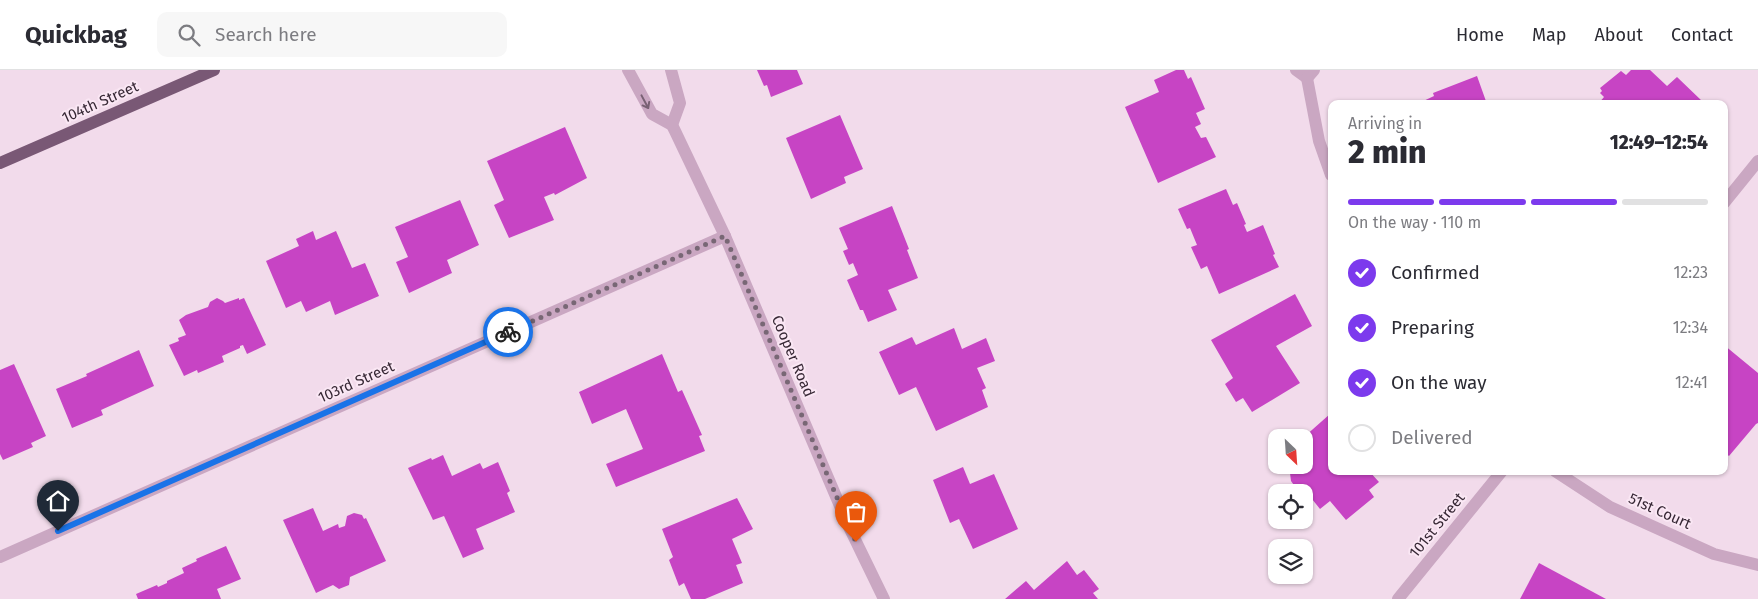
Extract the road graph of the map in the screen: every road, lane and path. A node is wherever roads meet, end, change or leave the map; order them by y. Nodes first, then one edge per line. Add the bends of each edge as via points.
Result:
1 (214, 70) edge
2 (628, 70) edge
3 (671, 70) edge
4 (1296, 70) edge
5 (1310, 74) edge
6 (672, 125) junction
7 (1758, 161) edge
8 (0, 164) edge
9 (1328, 166) edge
10 (1728, 198) edge
11 (725, 236) junction
12 (1499, 475) edge
13 (1561, 475) edge
14 (0, 557) edge
15 (1758, 565) edge
16 (884, 599) edge
17 (1398, 599) edge

1 - 8 main road, 104th Street
2 -> 6 street via 652,114
3 - 6 street via 680,103
4 - 5 street
5 - 9 street via 1319,141
6 - 11 street, Cooper Road
7 - 10 street
11 - 14 street, 103rd Street
11 - 16 street, Cooper Road via 849,527
12 - 17 street, 101st Street
13 - 15 street, 51st Court via 1610,507 1714,554

